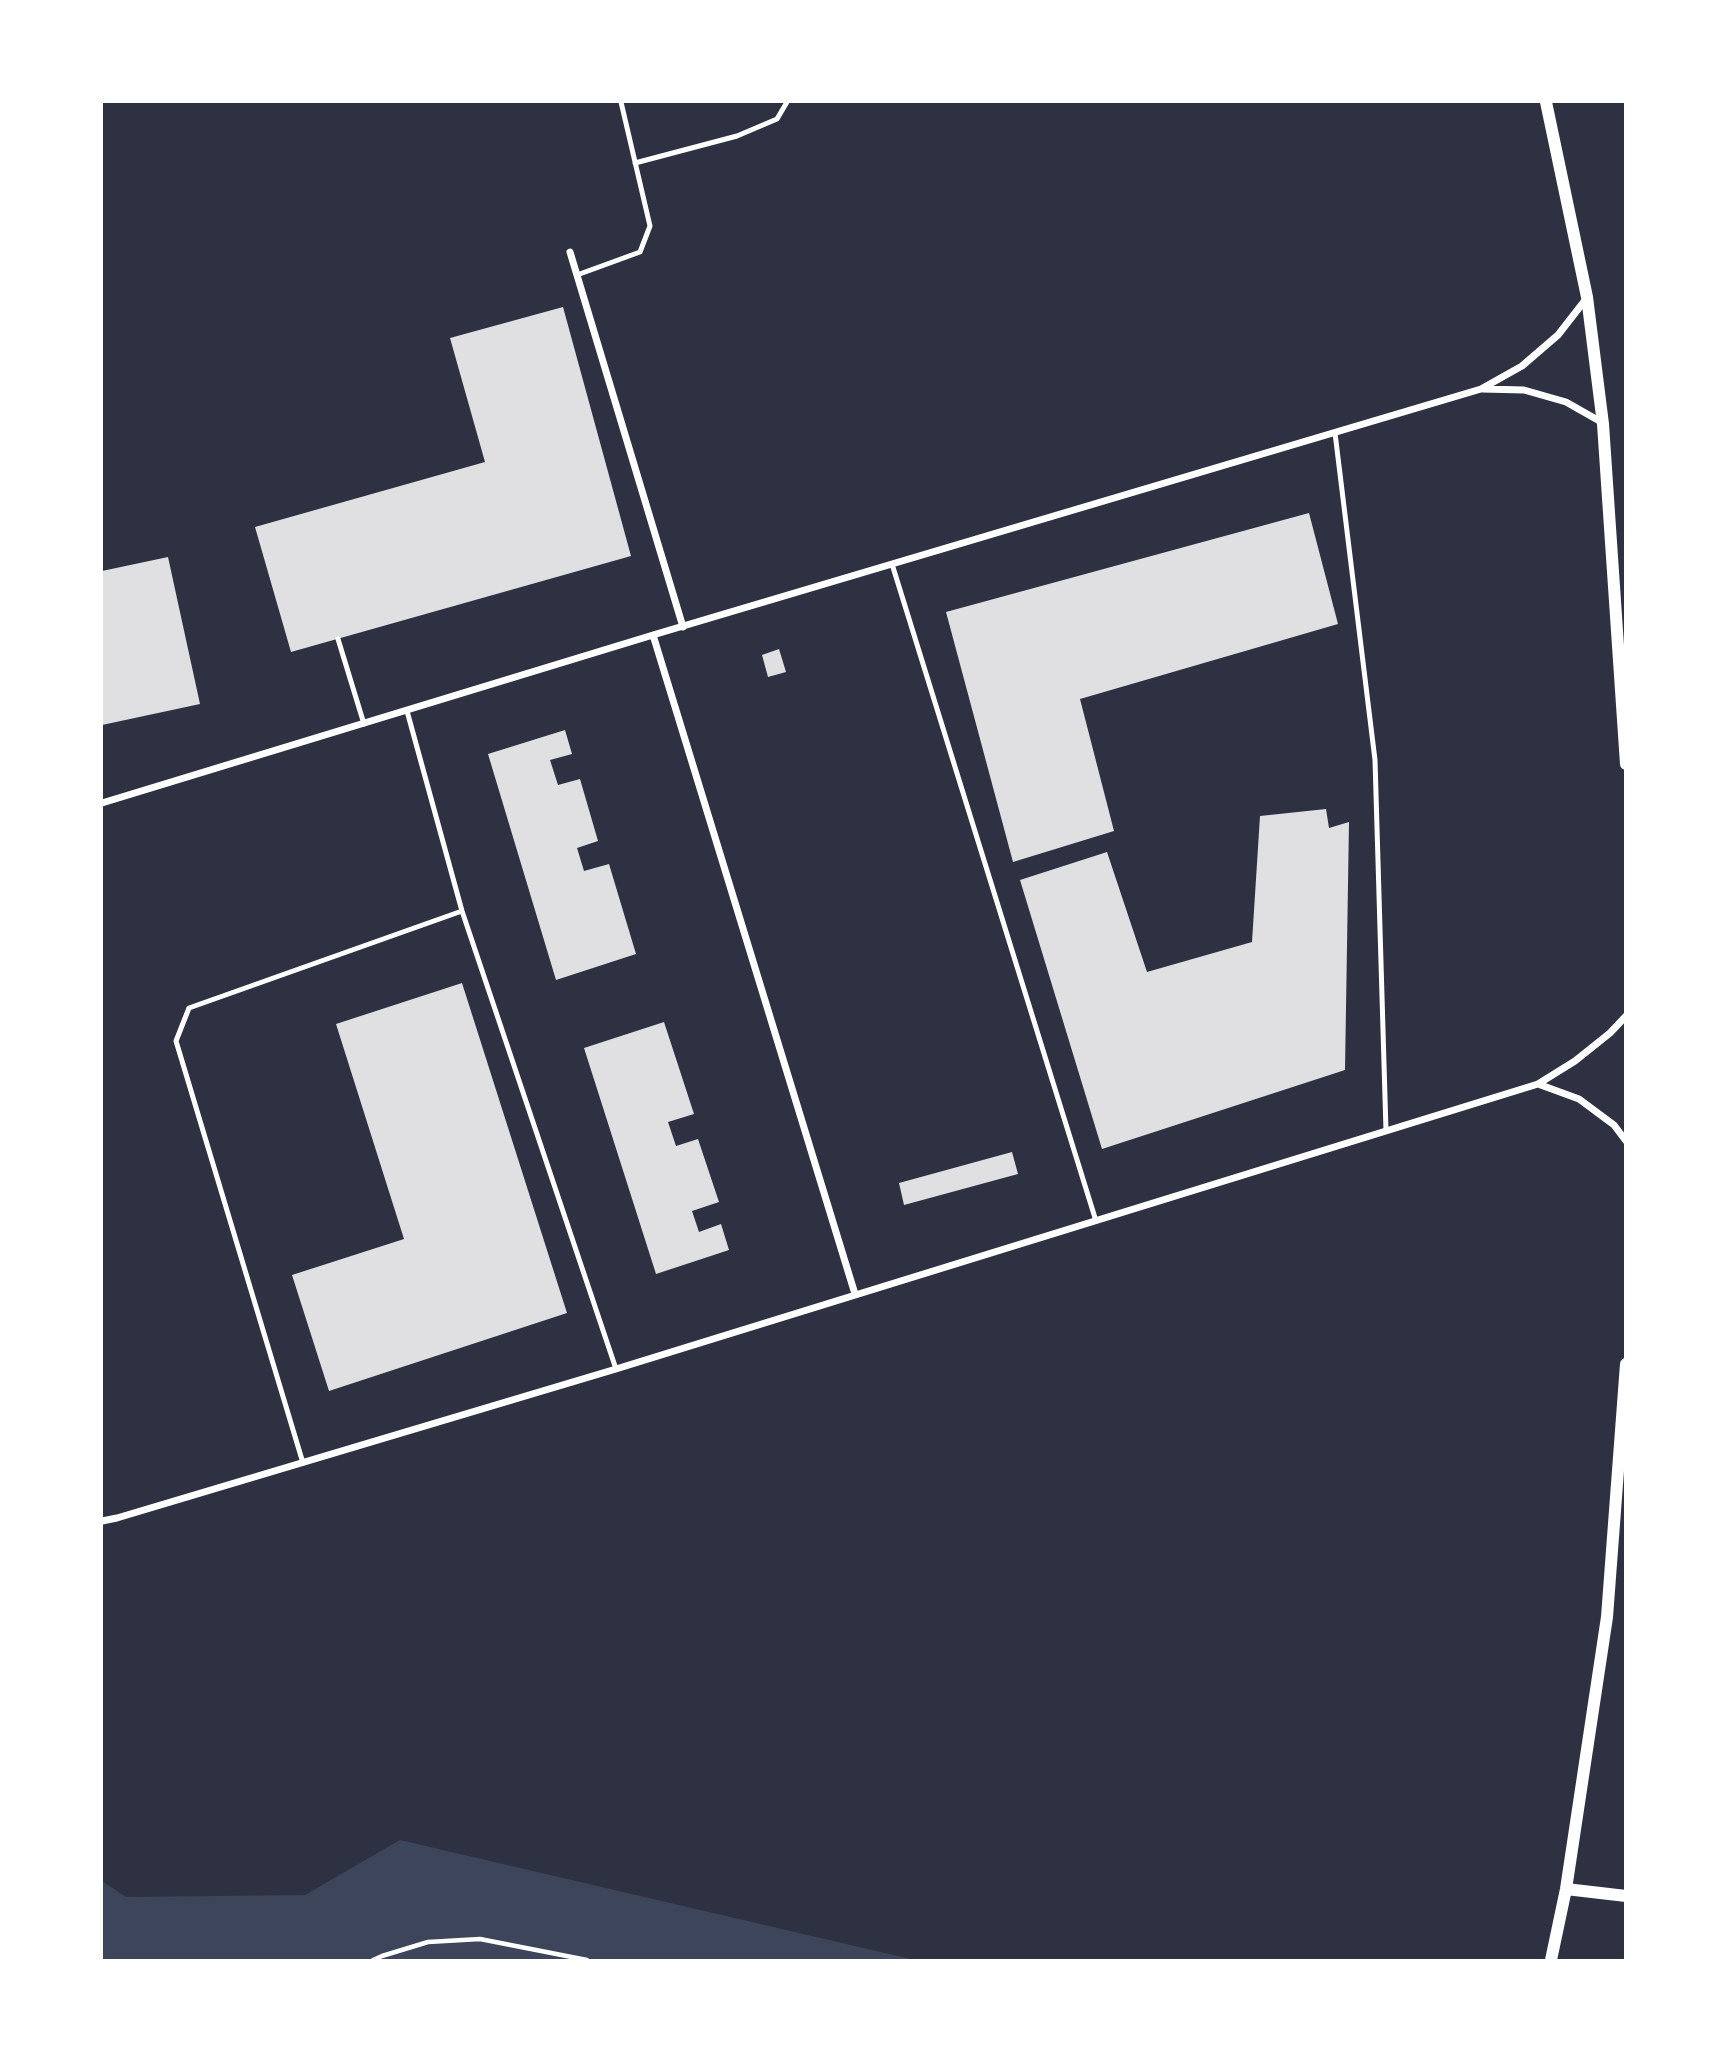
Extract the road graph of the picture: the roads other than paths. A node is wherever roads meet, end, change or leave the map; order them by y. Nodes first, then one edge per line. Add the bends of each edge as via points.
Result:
1 (621, 102) edge
2 (787, 102) edge
3 (1546, 102) edge
4 (635, 163) junction
5 (570, 252) dead end
6 (577, 275) junction
7 (1587, 297) junction
8 (1481, 389) junction
9 (1603, 424) junction
10 (1335, 433) junction
11 (892, 565) junction
12 (683, 627) junction
13 (653, 635) junction
14 (338, 639) dead end
15 (407, 711) junction
16 (364, 724) junction
17 (1626, 764) edge
18 (102, 803) edge
19 (462, 911) junction
20 (1626, 1016) edge
21 (1538, 1084) junction
22 (1386, 1131) junction
23 (1626, 1141) edge
24 (1096, 1221) junction
25 (855, 1294) junction
26 (1626, 1364) edge
27 (616, 1369) junction
28 (303, 1463) junction
29 (102, 1521) edge
30 (1566, 1889) junction
31 (1626, 1896) edge
32 (1552, 1961) edge

1 - 4 lane
2 - 4 lane via 777,119 737,136
3 - 7 street
4 - 6 lane via 650,226 640,252
5 - 6 street
6 - 12 street
7 - 8 street via 1559,335 1522,366
7 - 9 street
8 - 9 street via 1524,390 1566,402
8 - 10 street
9 - 17 street
10 - 11 street
10 - 22 lane via 1375,760
11 - 12 street
11 - 24 lane
12 - 13 street
13 - 15 street
13 - 25 street
14 - 16 lane
15 - 16 street
15 - 19 lane
16 - 18 street
19 - 27 lane
19 - 28 lane via 189,1008 176,1041
20 - 21 street via 1575,1061
21 - 22 street
21 - 23 street via 1579,1099 1614,1125
22 - 24 street
24 - 25 street
25 - 27 street
26 - 30 street via 1607,1617
27 - 28 street
28 - 29 street
30 - 31 street
30 - 32 street

